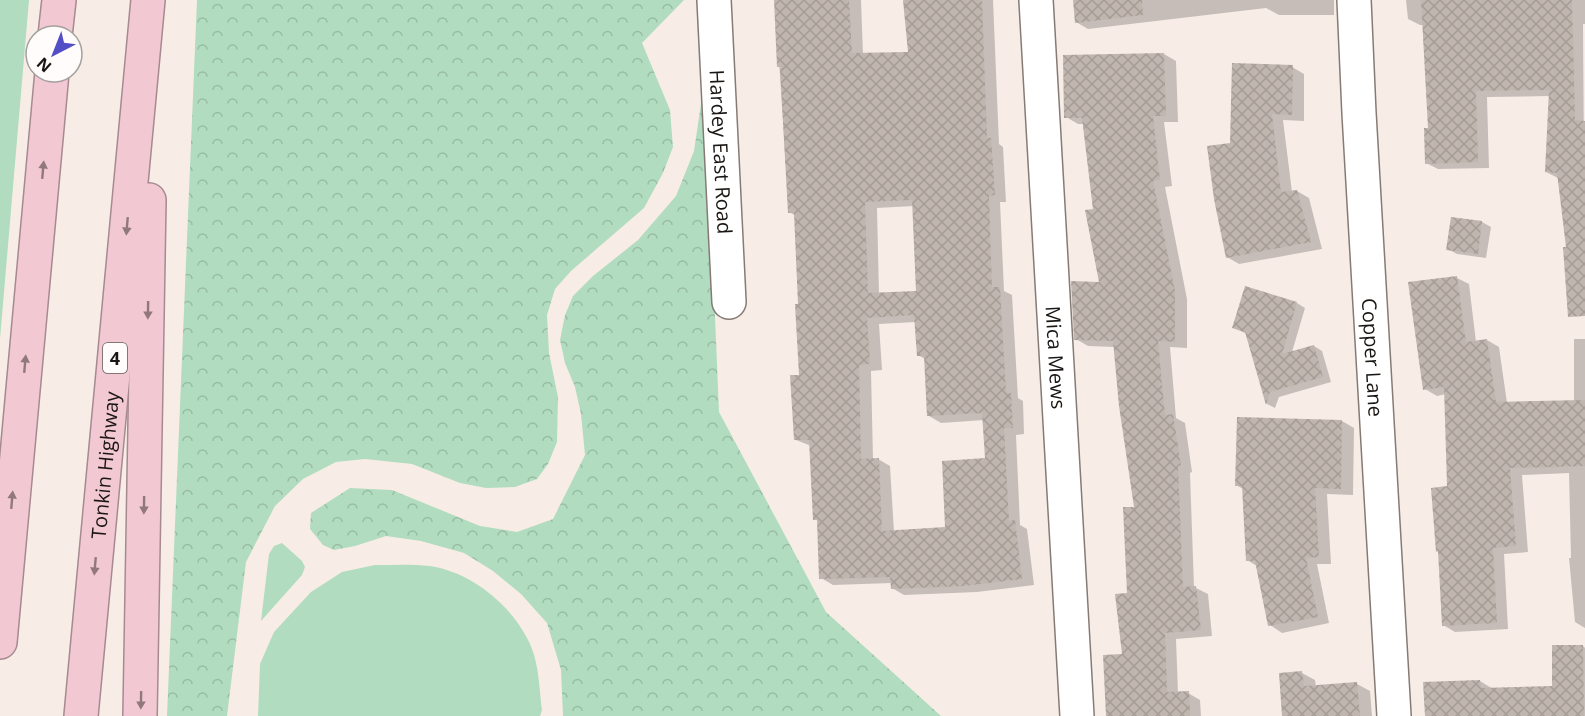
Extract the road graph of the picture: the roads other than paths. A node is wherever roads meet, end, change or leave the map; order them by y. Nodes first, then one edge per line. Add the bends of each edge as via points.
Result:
1 (58, 0) edge
2 (150, 0) edge
3 (714, 0) edge
4 (1036, 0) edge
5 (1354, 0) edge
6 (56, 24) edge
7 (51, 84) edge
8 (729, 302) dead end
9 (0, 642) edge
10 (81, 716) edge
11 (140, 716) edge
12 (1077, 716) edge
13 (1394, 716) edge

1 - 6 highway
2 -> 10 highway, Tonkin Highway / 4
2 -> 11 highway
3 - 8 street, Hardey East Road
4 - 12 street, Mica Mews
5 - 13 street, Copper Lane
9 -> 7 highway

